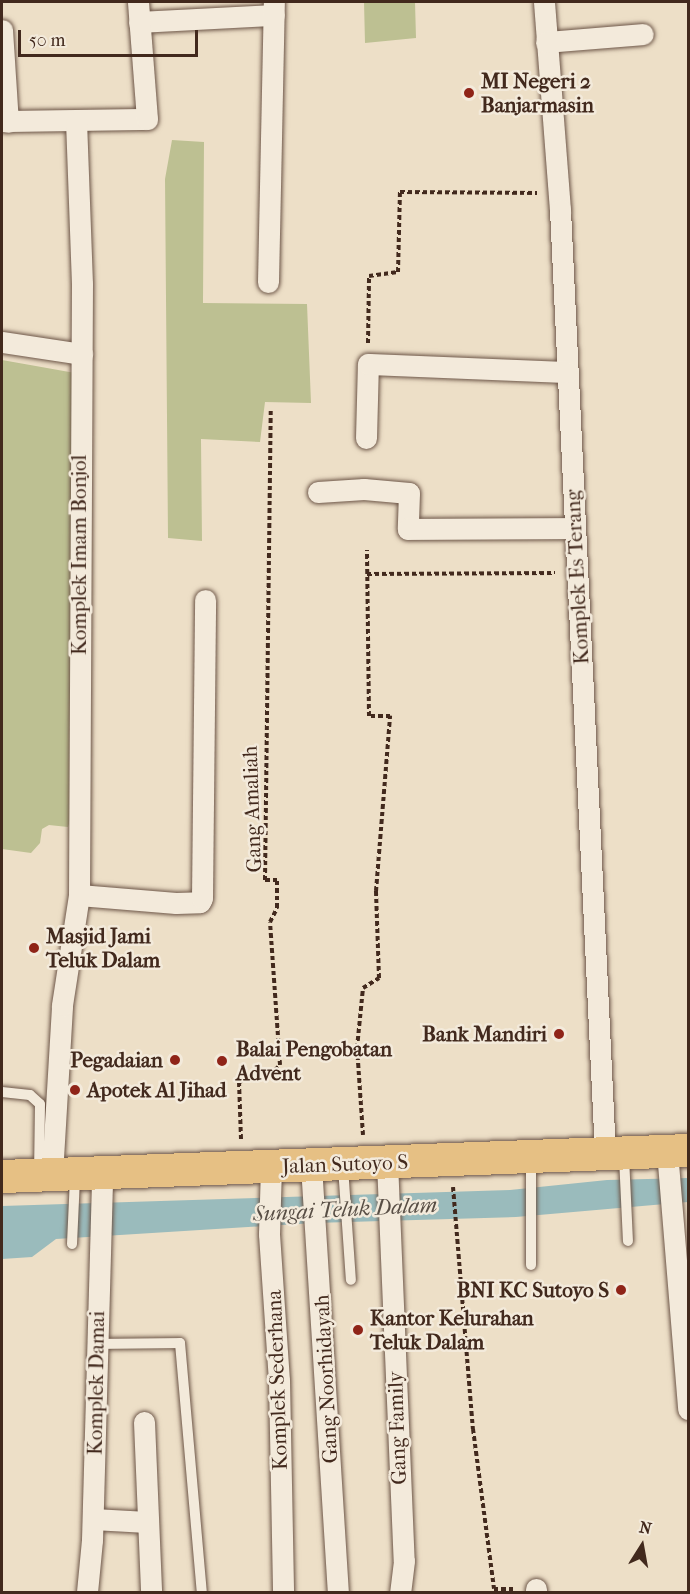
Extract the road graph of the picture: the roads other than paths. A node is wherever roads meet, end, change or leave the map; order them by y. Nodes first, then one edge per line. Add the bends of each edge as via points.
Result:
1 (544, 2) edge
2 (274, 8) edge
3 (139, 12) edge
4 (2, 30) edge
5 (643, 34) dead end
6 (546, 42) junction
7 (5, 122) edge
8 (76, 123) junction
9 (268, 282) dead end
10 (2, 342) edge
11 (82, 354) junction
12 (567, 372) junction
13 (366, 438) dead end
14 (318, 492) dead end
15 (574, 528) junction
16 (205, 600) dead end
17 (79, 895) junction
18 (2, 1092) edge
19 (675, 1157) edge
20 (618, 1160) junction
21 (531, 1168) junction
22 (261, 1175) junction
23 (351, 1175) junction
24 (2, 1176) edge
25 (74, 1182) junction
26 (628, 1241) dead end
27 (72, 1244) dead end
28 (531, 1265) dead end
29 (351, 1280) dead end
30 (97, 1344) junction
31 (688, 1409) edge
32 (144, 1422) dead end
33 (93, 1519) junction
34 (147, 1522) junction
35 (87, 1593) edge
36 (151, 1593) edge
37 (202, 1593) edge
38 (283, 1593) edge
39 (338, 1593) edge
40 (400, 1593) edge

1 - 6 street, Komplek Es Terang
2 - 3 street
2 - 9 street
3 - 8 street via 147,119
4 - 7 street
5 - 6 street
6 - 12 street, Komplek Es Terang
7 - 8 street
8 - 11 street, Komplek Imam Bonjol
10 - 11 street
11 - 17 street, Komplek Imam Bonjol
12 - 13 street via 368,364
12 - 15 street, Komplek Es Terang
14 - 15 street via 364,489 410,493 408,529
15 - 20 street, Komplek Es Terang
16 - 17 street via 202,898 195,903 176,903
17 - 25 street, Komplek Imam Bonjol via 62,1005
18 - 25 lane via 30,1095 40,1104
19 - 20 highway, Jalan Sutoyo S
19 - 31 street via 670,1204
20 - 21 highway, Jalan Sutoyo S
20 - 26 lane
21 - 23 highway, Jalan Sutoyo S
21 - 28 lane
22 - 23 highway, Jalan Sutoyo S
22 - 25 highway, Jalan Sutoyo S
22 - 38 street, Komplek Sederhana via 270,1234 279,1380
23 - 29 lane via 347,1231
23 - 39 street, Gang Noorhidayah via 317,1231
23 - 40 street, Gang Family via 390,1226 404,1561
24 - 25 highway, Jalan Sutoyo S
25 - 27 lane
25 - 30 street, Komplek Damai via 100,1243
30 - 33 street, Komplek Damai
30 - 37 lane via 180,1343
32 - 34 street
33 - 34 street
33 - 35 street, Komplek Damai
34 - 36 street

